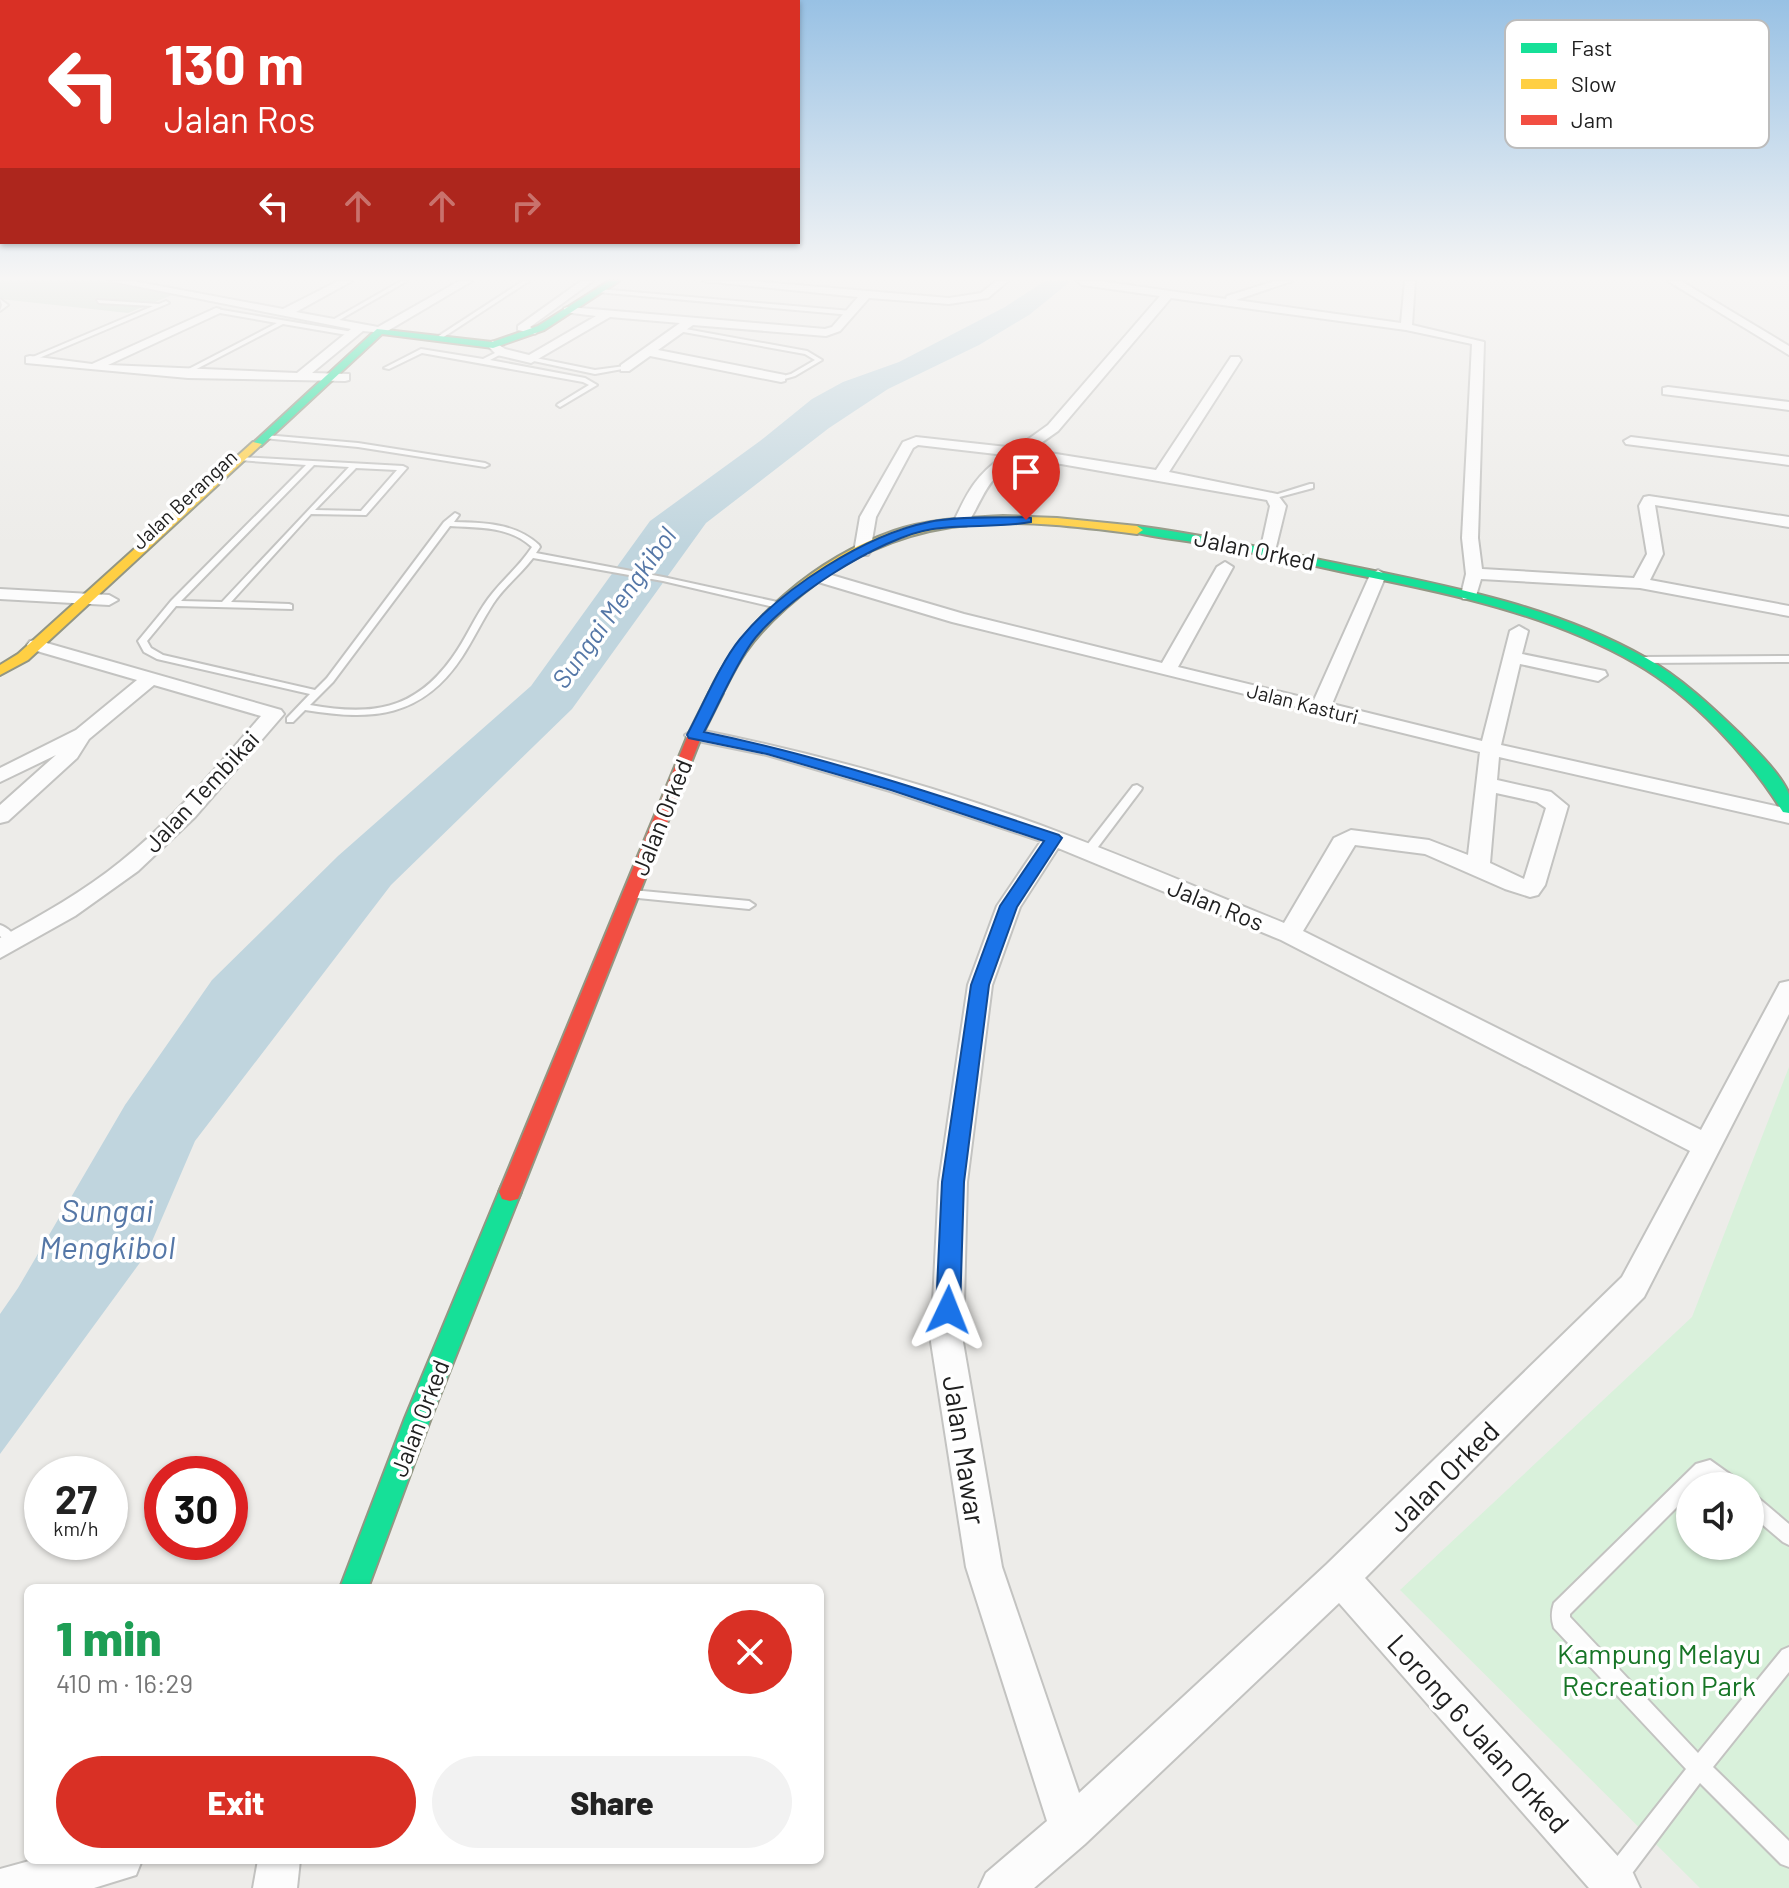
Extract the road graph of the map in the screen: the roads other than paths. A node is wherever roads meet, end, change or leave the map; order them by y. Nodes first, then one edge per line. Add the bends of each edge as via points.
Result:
1 (93, 369) edge
2 (192, 369) edge
3 (310, 369) edge
4 (346, 369) edge
5 (548, 369) edge
6 (581, 369) edge
7 (617, 369) edge
8 (736, 369) edge
9 (803, 369) edge
10 (1104, 369) edge
11 (1229, 369) edge
12 (1477, 369) edge
13 (181, 375) junction
14 (337, 377) junction
15 (299, 378) junction
16 (781, 378) joint
17 (1668, 391) dead end
18 (560, 405) dead end
19 (1789, 406) edge
20 (272, 437) junction
21 (1631, 441) dead end
22 (1016, 452) junction
23 (249, 460) junction
24 (1789, 461) edge
25 (312, 463) junction
26 (485, 465) dead end
27 (354, 466) junction
28 (1160, 475) junction
29 (1310, 486) dead end
30 (1272, 497) junction
31 (309, 512) junction
32 (455, 515) dead end
33 (1789, 522) edge
34 (961, 523) junction
35 (447, 524) junction
36 (862, 552) junction
37 (1268, 552) junction
38 (531, 555) junction
39 (1225, 567) dead end
40 (1474, 574) junction
41 (1378, 575) junction
42 (821, 577) junction
43 (1640, 583) junction
44 (0, 594) edge
45 (1469, 595) junction
46 (88, 598) junction
47 (109, 600) junction
48 (174, 603) junction
49 (224, 605) junction
50 (782, 606) junction
51 (289, 607) dead end
52 (1789, 611) edge
53 (1519, 631) dead end
54 (36, 645) junction
55 (56, 648) junction
56 (1512, 657) junction
57 (1789, 659) edge
58 (1640, 660) junction
59 (1167, 670) junction
60 (0, 671) edge
61 (1598, 675) dead end
62 (153, 677) junction
63 (0, 688) edge
64 (317, 693) junction
65 (304, 707) junction
66 (1321, 707) junction
67 (290, 720) dead end
68 (83, 734) junction
69 (695, 735) junction
70 (1490, 749) junction
71 (0, 776) edge
72 (1486, 784) junction
73 (1137, 788) dead end
74 (1789, 808) edge
75 (0, 816) edge
76 (1789, 816) edge
77 (1054, 838) junction
78 (1088, 852) junction
79 (1478, 867) junction
80 (629, 894) junction
81 (749, 905) dead end
82 (1289, 934) junction
83 (4, 940) edge
84 (1789, 990) edge
85 (1708, 1147) junction
86 (1676, 1496) edge
87 (1764, 1514) edge
88 (1789, 1536) edge
89 (1340, 1577) junction
90 (356, 1584) edge
91 (1789, 1657) edge
92 (1699, 1768) junction
93 (1070, 1829) junction
94 (1789, 1856) edge
95 (105, 1864) edge
96 (278, 1864) edge
97 (1615, 1885) edge
98 (6, 1888) edge
99 (275, 1888) edge
100 (1001, 1888) edge

1 - 13 street
2 - 13 lane
3 - 15 street
4 - 14 street, Jalan Berangan
5 - 18 lane via 594,385
6 - 7 lane
8 - 16 street
9 - 16 lane
10 - 22 street via 1053,428
11 - 28 street
12 - 40 street via 1470,538
13 - 15 street
14 - 15 street
14 - 20 street, Jalan Berangan
17 - 19 street
20 - 23 street, Jalan Berangan
20 - 26 lane
21 - 24 street
22 - 28 street
22 - 34 street via 977,488
22 - 36 street via 923,440 908,445 868,517
23 - 25 lane
23 - 46 street, Jalan Berangan
23 - 47 street, Jalan Berangan
25 - 27 lane
25 - 48 lane
27 - 31 lane
27 - 31 lane via 403,468 363,513
28 - 30 street
29 - 30 lane
30 - 37 street via 1278,506
31 - 49 lane
32 - 35 lane
33 - 43 street via 1649,500 1655,554
34 - 36 street, Jalan Orked via 904,532
34 - 37 street, Jalan Orked via 1087,522 1157,529
35 - 38 lane via 511,531 536,547
35 - 64 lane
36 - 42 street, Jalan Orked
37 - 41 street, Jalan Orked
38 - 50 lane
38 - 65 lane via 493,597 456,660 410,704 364,715
39 - 59 street
40 - 43 street
40 - 45 street
41 - 45 street, Jalan Orked
41 - 66 street
42 - 50 street, Jalan Orked
42 - 59 street, Jalan Kasturi via 958,618
43 - 52 street
44 - 46 street
45 - 58 street, Jalan Orked via 1578,632
46 - 47 street
46 - 54 street, Jalan Berangan
47 - 55 street, Jalan Berangan
48 - 49 lane
48 - 64 lane via 142,641 147,650
49 - 51 lane
50 - 69 street, Jalan Orked via 745,642
53 - 56 street
54 - 55 street, Jalan Tembikai
54 - 60 street, Jalan Berangan
55 - 62 street, Jalan Tembikai
55 - 63 street, Jalan Berangan
56 - 61 street
56 - 70 street
57 - 58 lane
58 - 74 street, Jalan Orked via 1726,724 1778,785
59 - 66 street, Jalan Kasturi
62 - 68 street
62 - 83 street, Jalan Tembikai via 274,714 180,820 130,867 82,900
64 - 65 lane
65 - 67 lane
66 - 70 street, Jalan Kasturi
68 - 71 street
68 - 75 street via 70,754
69 - 77 street, Jalan Ros via 897,786
69 - 80 street, Jalan Orked
70 - 72 street
70 - 76 street, Jalan Kasturi
72 - 79 street
72 - 79 street via 1544,797 1557,806 1530,889
73 - 78 lane
77 - 78 street, Jalan Ros
77 - 93 street, Jalan Mawar via 1009,906 980,985 953,1182 947,1342 984,1567
78 - 82 street, Jalan Ros
79 - 82 street via 1429,847 1351,837 1342,843
80 - 81 lane
80 - 90 street, Jalan Orked
82 - 85 street, Jalan Ros
84 - 85 street, Jalan Orked
85 - 89 street, Jalan Orked via 1633,1287
86 - 92 lane via 1561,1610 1561,1621
87 - 88 lane
89 - 93 street, Jalan Orked
89 - 97 street, Lorong 6 Jalan Orked
91 - 92 lane
92 - 94 lane
92 - 97 lane
93 - 100 street, Jalan Orked
95 - 98 street
96 - 99 street

